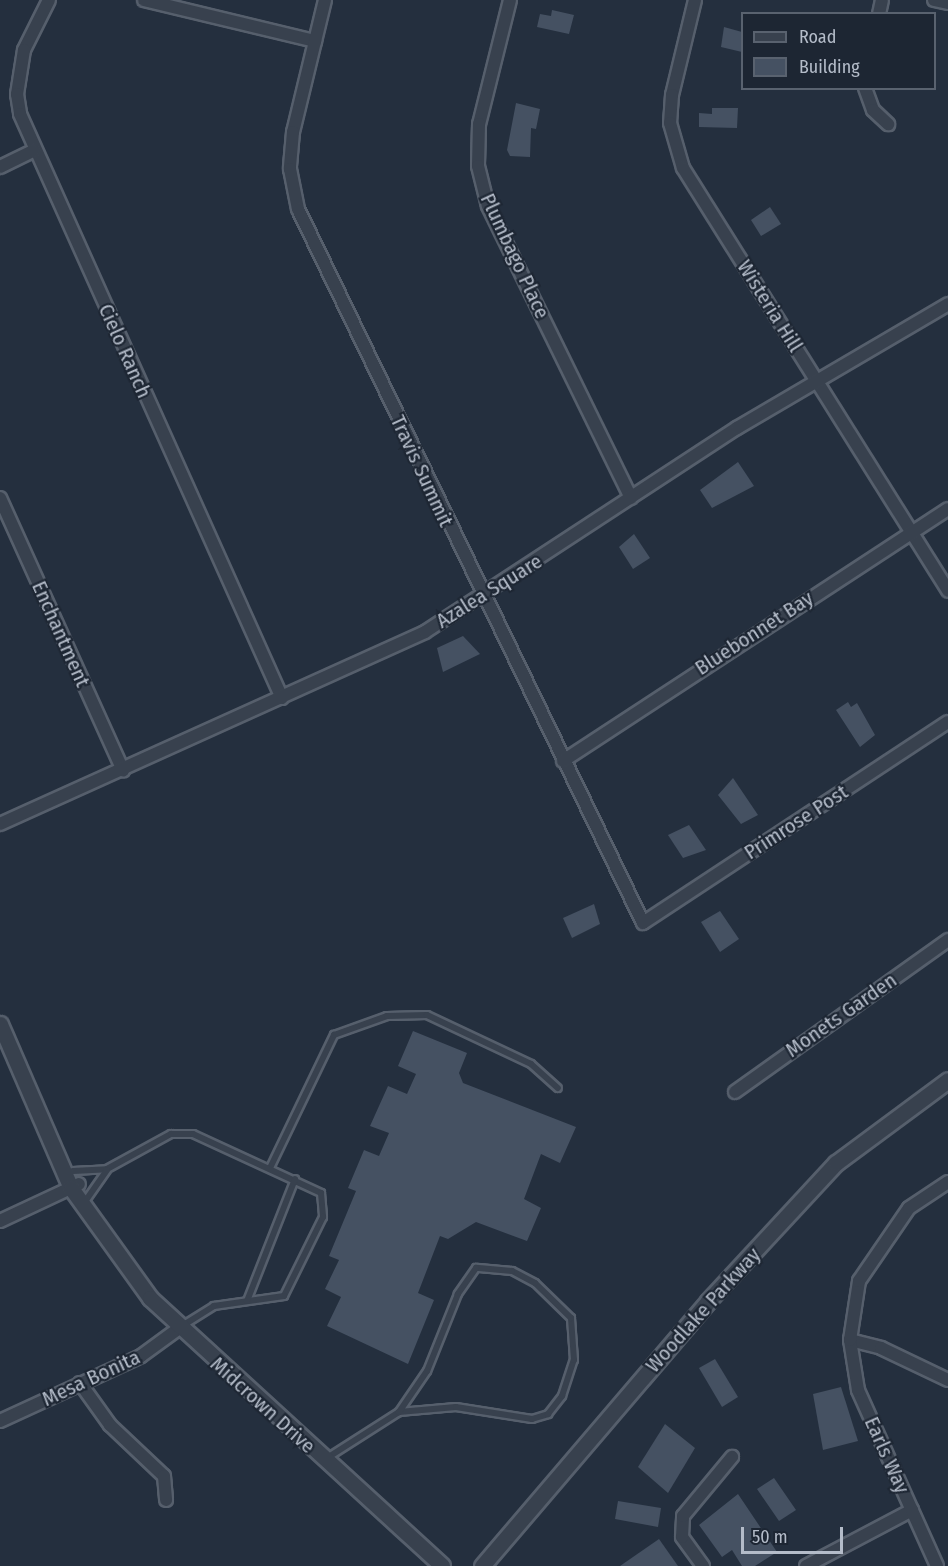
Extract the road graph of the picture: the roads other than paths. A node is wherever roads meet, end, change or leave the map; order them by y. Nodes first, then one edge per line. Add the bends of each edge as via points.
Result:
1 (49, 0) edge
2 (144, 0) edge
3 (325, 0) edge
4 (510, 0) edge
5 (695, 0) edge
6 (934, 0) edge
7 (948, 3) edge
8 (315, 41) junction
9 (866, 90) edge
10 (888, 124) dead end
11 (33, 151) junction
12 (0, 167) edge
13 (948, 304) edge
14 (816, 379) junction
15 (0, 498) edge
16 (631, 498) junction
17 (948, 509) edge
18 (910, 531) junction
19 (948, 591) edge
20 (482, 598) junction
21 (282, 698) junction
22 (948, 722) edge
23 (563, 761) junction
24 (123, 770) junction
25 (0, 824) edge
26 (643, 923) joint
27 (948, 940) edge
28 (0, 1024) edge
29 (948, 1080) edge
30 (558, 1088) dead end
31 (735, 1092) dead end
32 (270, 1168) junction
33 (107, 1169) junction
34 (295, 1179) junction
35 (948, 1182) edge
36 (79, 1190) junction
37 (0, 1221) edge
38 (247, 1301) junction
39 (178, 1329) junction
40 (850, 1340) junction
41 (948, 1380) edge
42 (81, 1383) junction
43 (399, 1413) junction
44 (0, 1421) edge
45 (732, 1457) dead end
46 (324, 1460) junction
47 (166, 1500) dead end
48 (912, 1510) junction
49 (442, 1566) edge
50 (482, 1566) edge
51 (703, 1566) edge
52 (806, 1566) edge
53 (937, 1566) edge

1 - 11 street, Cielo Ranch via 19,70 20,114
2 - 8 street
3 - 8 street, Travis Summit
4 - 16 street, Plumbago Place via 479,124 478,166 488,206
5 - 14 street, Wisteria Hill via 672,95 674,147
6 - 7 street
8 - 20 street, Travis Summit via 293,132 290,169 298,209
9 - 10 street via 873,110
11 - 12 street
11 - 21 street, Cielo Ranch
13 - 14 street, Azalea Square
14 - 16 street, Azalea Square
14 - 18 street, Wisteria Hill
15 - 24 street, Enchantment
16 - 20 street, Azalea Square
17 - 18 street, Bluebonnet Bay
18 - 19 street, Wisteria Hill
18 - 23 street, Bluebonnet Bay
20 - 21 street, Azalea Square via 425,632
20 - 23 street, Travis Summit
21 - 24 street, Azalea Square
22 - 26 street, Primrose Post
23 - 26 street, Travis Summit
24 - 25 street, Azalea Square
27 - 31 street, Monets Garden
28 - 36 street, Midcrown Drive via 54,1143 53,1153
29 - 50 street, Woodlake Parkway via 836,1163 708,1301
30 - 32 lane via 531,1064 427,1015 387,1016 334,1035
32 - 33 lane via 193,1134 171,1134
32 - 34 lane
33 - 36 lane
33 - 36 lane
34 - 38 lane
34 - 38 lane via 321,1193 323,1216 293,1288 276,1300
35 - 40 street, Earls Way via 909,1208 859,1281
36 - 37 street
36 - 39 street, Midcrown Drive via 100,1230
38 - 39 lane via 214,1306
39 - 42 street, Mesa Bonita via 141,1356
39 - 46 street, Midcrown Drive
40 - 41 street via 881,1348
40 - 48 street, Earls Way via 858,1390
42 - 44 street, Mesa Bonita
42 - 47 street via 110,1425 164,1476
43 - 43 lane via 456,1407 532,1419 548,1414 562,1396 574,1360 571,1318 536,1283 512,1271 477,1268 458,1294 427,1371
43 - 46 lane
45 - 51 street via 683,1515 682,1537
46 - 49 street, Midcrown Drive
48 - 52 street
48 - 53 street, Earls Way

